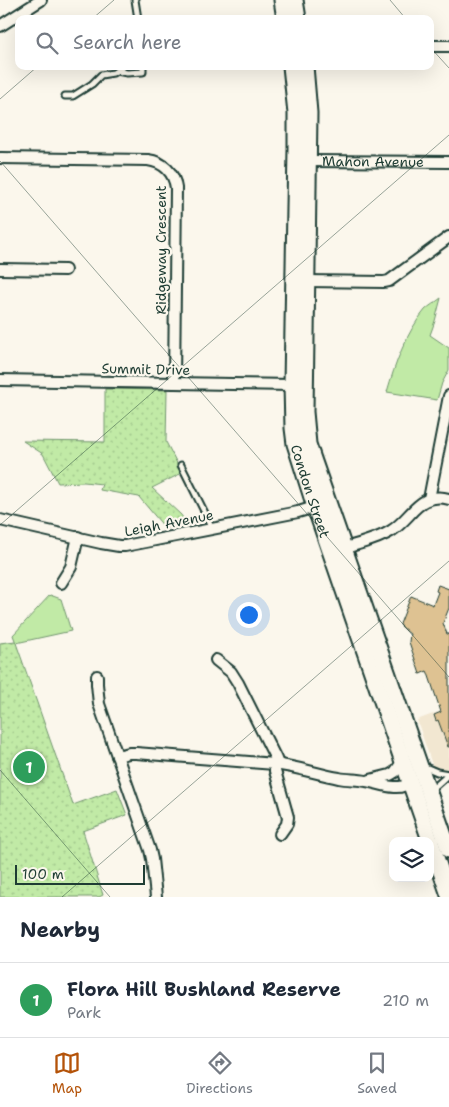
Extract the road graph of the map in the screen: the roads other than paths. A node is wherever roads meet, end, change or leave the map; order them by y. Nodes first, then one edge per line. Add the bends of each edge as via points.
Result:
1 (41, 0) edge
2 (135, 0) edge
3 (282, 0) edge
4 (295, 0) edge
5 (17, 15) edge
6 (137, 15) edge
7 (284, 15) edge
8 (297, 15) edge
9 (15, 16) edge
10 (0, 26) edge
11 (434, 46) edge
12 (449, 46) edge
13 (143, 70) edge
14 (291, 70) edge
15 (304, 70) edge
16 (117, 71) joint
17 (65, 96) dead end
18 (0, 158) edge
19 (302, 161) junction
20 (449, 162) edge
21 (449, 237) edge
22 (0, 269) edge
23 (65, 270) dead end
24 (306, 281) junction
25 (0, 380) edge
26 (174, 383) junction
27 (292, 385) junction
28 (449, 396) edge
29 (181, 465) dead end
30 (429, 499) junction
31 (449, 499) edge
32 (315, 507) junction
33 (0, 520) edge
34 (211, 529) junction
35 (78, 538) junction
36 (337, 551) junction
37 (61, 583) dead end
38 (216, 660) dead end
39 (97, 676) dead end
40 (410, 740) junction
41 (117, 756) junction
42 (411, 762) junction
43 (276, 764) junction
44 (449, 774) edge
45 (367, 781) junction
46 (410, 782) junction
47 (428, 792) junction
48 (280, 834) dead end
49 (449, 850) edge
50 (447, 895) edge
51 (156, 897) edge

1 - 5 street
2 - 6 lane
3 - 7 main road
4 - 8 main road
9 - 10 street
11 - 12 street
13 - 16 lane
14 - 19 main road, Condon Street
15 - 19 main road, Condon Street via 308,104
16 - 17 lane via 101,75 73,96
18 - 26 street, Ridgeway Crescent via 148,160 156,161 170,171 176,188
19 - 20 street, Mahon Avenue
19 - 24 main road, Condon Street
19 - 27 main road, Condon Street
21 - 24 street via 389,281
22 - 23 street
24 - 36 main road, Condon Street via 306,428
25 - 26 street, Summit Drive
26 - 27 street, Summit Drive
27 - 32 main road, Condon Street via 295,444
28 - 30 street
29 - 34 lane
30 - 31 street
30 - 36 street via 393,530
32 - 34 street, Leigh Avenue
32 - 36 main road, Condon Street
33 - 35 street, Leigh Avenue
34 - 35 street, Leigh Avenue via 125,546
35 - 37 street via 71,567
36 - 40 main road, Condon Street
36 - 42 main road, Condon Street
38 - 43 street via 231,672 238,683
39 - 41 street via 99,704
40 - 42 main road, Condon Street
40 - 46 main road via 414,774
41 - 43 street via 136,753
41 - 51 street via 150,850
42 - 44 lane
42 - 45 street via 390,775
42 - 46 main road, Condon Street
42 - 47 main road, Condon Street
43 - 45 street via 337,778
43 - 48 street via 288,821
44 - 47 lane
45 - 46 street via 400,787
46 - 50 main road, Condon Street
47 - 49 main road, Condon Street

